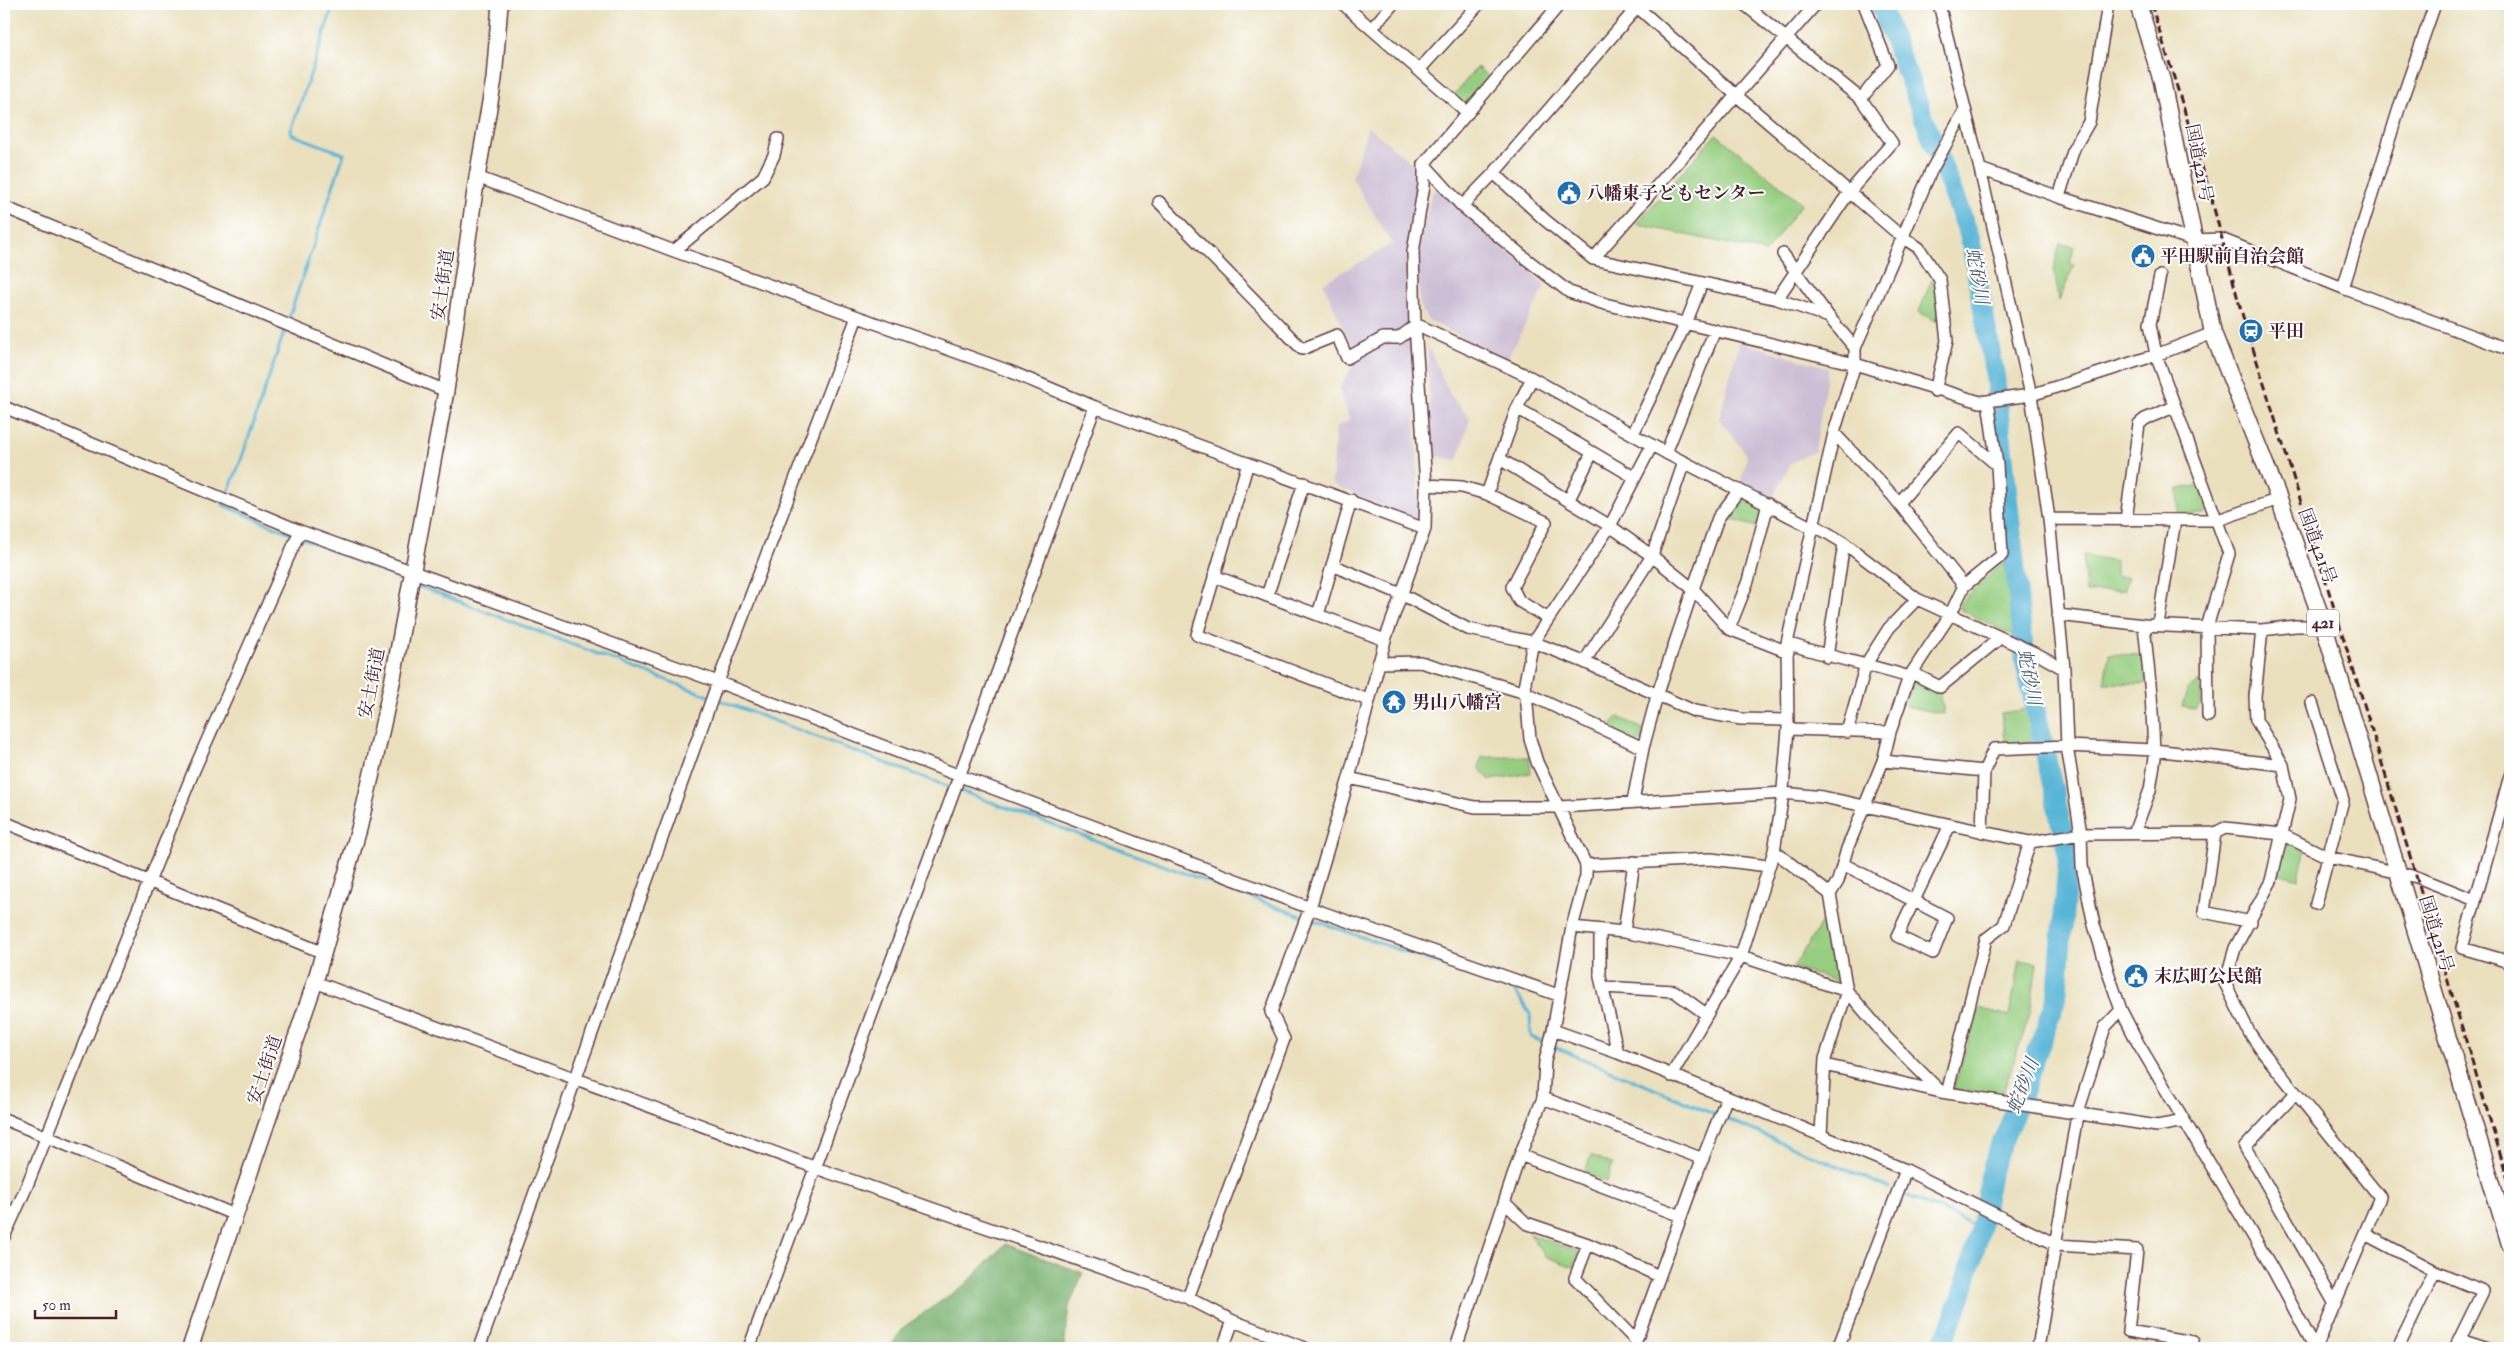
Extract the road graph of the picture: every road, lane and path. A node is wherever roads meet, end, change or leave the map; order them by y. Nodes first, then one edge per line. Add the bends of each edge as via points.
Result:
1 (500, 4) edge
2 (1343, 4) edge
3 (1393, 4) edge
4 (1479, 4) edge
5 (1544, 4) edge
6 (1744, 4) edge
7 (1816, 4) edge
8 (1864, 4) edge
9 (1939, 4) edge
10 (2108, 4) edge
11 (2138, 4) edge
12 (2435, 4) edge
13 (1637, 5) edge
14 (1557, 8) edge
15 (1372, 28) junction
16 (1786, 40) junction
17 (1419, 70) junction
18 (1737, 96) junction
19 (1861, 99) junction
20 (1965, 110) junction
21 (1468, 113) junction
22 (778, 139) dead end
23 (1424, 164) junction
24 (1980, 169) junction
25 (1494, 173) junction
26 (477, 177) junction
27 (1850, 191) junction
28 (2058, 197) junction
29 (1159, 202) dead end
30 (4, 206) edge
31 (1462, 206) junction
32 (1902, 237) junction
33 (2193, 240) junction
34 (674, 251) junction
35 (1783, 254) dead end
36 (1593, 259) junction
37 (1797, 270) junction
38 (2160, 276) dead end
39 (1702, 283) junction
40 (2343, 288) junction
41 (1778, 299) junction
42 (857, 317) junction
43 (1829, 317) junction
44 (1686, 324) junction
45 (1414, 326) junction
46 (1715, 330) junction
47 (2213, 333) junction
48 (1854, 348) junction
49 (2510, 350) edge
50 (2156, 355) junction
51 (1855, 364) junction
52 (1532, 378) junction
53 (446, 391) junction
54 (1935, 391) junction
55 (2031, 395) junction
56 (1992, 400) junction
57 (4, 407) edge
58 (1095, 407) junction
59 (2174, 407) junction
60 (1517, 408) junction
61 (1834, 433) junction
62 (1633, 434) junction
63 (1652, 445) junction
64 (1592, 453) junction
65 (1666, 453) junction
66 (1500, 459) junction
67 (1684, 462) junction
68 (1248, 463) junction
69 (1997, 465) junction
70 (1634, 477) junction
71 (1304, 483) junction
72 (1426, 485) junction
73 (1739, 490) junction
74 (1487, 494) junction
75 (1569, 499) junction
76 (2279, 499) junction
77 (1351, 500) junction
78 (1768, 504) junction
79 (1899, 504) junction
80 (2049, 519) junction
81 (2126, 520) junction
82 (2175, 520) junction
83 (2218, 520) junction
84 (1610, 526) junction
85 (1811, 527) junction
86 (1424, 529) junction
87 (300, 531) junction
88 (1844, 543) junction
89 (1652, 556) junction
90 (1332, 565) junction
91 (411, 573) junction
92 (1214, 576) junction
93 (1964, 586) junction
94 (1693, 589) junction
95 (1401, 594) junction
96 (1267, 596) junction
97 (1917, 599) junction
98 (1318, 615) junction
99 (1950, 615) junction
100 (2058, 615) junction
101 (1547, 618) junction
102 (2158, 624) junction
103 (2144, 625) junction
104 (2324, 626) junction
105 (2207, 627) junction
106 (1729, 628) junction
107 (2262, 630) junction
108 (2000, 638) junction
109 (1385, 640) junction
110 (1533, 642) junction
111 (1787, 648) junction
112 (1827, 657) junction
113 (1378, 662) junction
114 (1584, 662) junction
115 (1866, 664) junction
116 (2064, 669) junction
117 (1910, 675) junction
118 (718, 682) junction
119 (1526, 693) junction
120 (1657, 696) junction
121 (1368, 700) junction
122 (2312, 703) dead end
123 (2208, 716) dead end
124 (1788, 725) junction
125 (1847, 732) junction
126 (1890, 732) junction
127 (2067, 746) junction
128 (1643, 748) junction
129 (2155, 751) junction
130 (1883, 761) junction
131 (2283, 765) junction
132 (1984, 771) junction
133 (960, 776) junction
134 (2510, 776) edge
135 (1349, 778) junction
136 (1783, 794) junction
137 (1633, 802) junction
138 (1866, 806) junction
139 (1560, 807) junction
140 (4, 822) edge
141 (1950, 825) junction
142 (1982, 832) junction
143 (2215, 832) junction
144 (2134, 833) junction
145 (2081, 834) junction
146 (2281, 834) junction
147 (2030, 842) junction
148 (1774, 851) junction
149 (2328, 857) junction
150 (1634, 862) junction
151 (1843, 864) junction
152 (1586, 865) junction
153 (1768, 866) junction
154 (2397, 872) junction
155 (149, 882) junction
156 (1830, 894) junction
157 (2475, 900) junction
158 (1914, 901) junction
159 (2316, 904) dead end
160 (1310, 908) junction
161 (2251, 922) junction
162 (1572, 926) junction
163 (1600, 930) junction
164 (1624, 932) junction
165 (324, 953) junction
166 (1741, 956) junction
167 (2510, 962) edge
168 (315, 982) junction
169 (1603, 987) junction
170 (1847, 991) junction
171 (1558, 995) junction
172 (2121, 1010) junction
173 (1706, 1014) junction
174 (1553, 1030) junction
175 (1618, 1054) junction
176 (1824, 1065) junction
177 (1671, 1076) junction
178 (575, 1078) junction
179 (1944, 1093) junction
180 (2295, 1094) junction
181 (1727, 1097) junction
182 (1542, 1098) junction
183 (2077, 1115) junction
184 (4, 1119) edge
185 (2184, 1121) junction
186 (1821, 1135) junction
187 (45, 1137) junction
188 (1520, 1155) junction
189 (1702, 1159) junction
190 (816, 1168) junction
191 (1906, 1170) junction
192 (1505, 1203) junction
193 (235, 1215) junction
194 (1681, 1216) junction
195 (2366, 1234) junction
196 (4, 1237) edge
197 (1588, 1244) junction
198 (2510, 1244) edge
199 (2058, 1245) junction
200 (2435, 1271) junction
201 (1659, 1276) junction
202 (1188, 1298) junction
203 (2335, 1304) junction
204 (1233, 1322) junction
205 (2193, 1342) dead end
206 (2457, 1344) edge
207 (190, 1348) edge
208 (479, 1348) edge
209 (749, 1348) edge
210 (1223, 1348) edge
211 (1305, 1348) edge
212 (1456, 1348) edge
213 (1838, 1348) edge
214 (2038, 1348) edge
215 (2315, 1348) edge
216 (2398, 1348) edge
217 (2488, 1348) edge

1 - 26 main road, 安土街道 via 494,78
2 - 15 street
3 - 15 street
4 - 17 street
5 - 14 street
6 - 16 street
7 - 16 street
8 - 19 street via 1888,65
9 - 20 street
10 - 28 street via 2090,122 2074,148
11 - 33 highway, 国道421号 / 421 via 2162,81
12 - 40 street
13 - 18 street
13 - 25 street
14 - 21 street
15 - 17 street
16 - 18 street
16 - 19 street
17 - 21 street
18 - 27 street
18 - 36 street
19 - 27 street via 1892,142
20 - 24 street
20 - 32 street via 1931,171
21 - 23 street
22 - 34 street via 764,177
23 - 31 street
23 - 45 street via 1424,185 1413,252
24 - 28 street
24 - 55 street
25 - 31 street
25 - 36 street
26 - 34 street
26 - 53 main road, 安土街道
27 - 32 street
27 - 37 street
28 - 33 street
29 - 45 street via 1302,349 1337,335 1347,358 1384,338 1399,338
30 - 53 street
31 - 44 street via 1569,292
32 - 48 street
32 - 54 street via 1919,248 1940,280 1947,341
33 - 40 street via 2221,239
33 - 47 highway, 国道421号 / 421
34 - 42 street
35 - 37 street
36 - 39 street
37 - 41 street
37 - 43 street
38 - 50 street via 2150,324
39 - 41 street
39 - 44 street
40 - 49 street
41 - 43 street
42 - 58 street via 1009,371
42 - 118 street
43 - 48 street
44 - 46 street
44 - 62 street
45 - 52 street
45 - 72 street
46 - 51 street
46 - 65 street
47 - 50 street
47 - 76 highway, 国道421号 / 421
48 - 51 street
50 - 55 street
50 - 59 street
51 - 54 street
51 - 61 street
52 - 60 street
52 - 62 street
53 - 91 main road, 安土街道
54 - 56 street via 1980,402
55 - 56 street
55 - 80 street
56 - 69 street
57 - 87 street
58 - 68 street
58 - 133 street
59 - 81 street via 2139,424
59 - 83 street
60 - 64 street
60 - 66 street
61 - 79 street
61 - 85 street
62 - 63 street
63 - 65 street
63 - 70 street
64 - 70 street
64 - 75 street
65 - 67 street
66 - 74 street
66 - 75 street
67 - 73 street
67 - 89 street
68 - 71 street
68 - 92 street
69 - 79 street via 1958,433
69 - 93 street via 2002,555
70 - 84 street
71 - 77 street
71 - 96 street
72 - 74 street via 1462,487
72 - 86 street
73 - 78 street
73 - 94 street via 1718,518
74 - 101 street via 1546,522 1512,587 1519,601
75 - 84 street
76 - 83 street
76 - 104 highway, 国道421号 / 421
77 - 86 street
77 - 90 street
78 - 85 street
78 - 106 street via 1748,581
79 - 93 street
80 - 81 street
80 - 100 street
81 - 82 street
82 - 83 street
82 - 102 street
83 - 105 street via 2229,554
84 - 89 street
84 - 101 street
85 - 88 street via 1819,528
85 - 111 street
86 - 95 street
87 - 91 street
87 - 155 street via 194,770
88 - 97 street
88 - 112 street
89 - 94 street
89 - 114 street
90 - 95 street
90 - 98 street
91 - 118 street
91 - 165 main road, 安土街道 via 375,760
92 - 96 street
92 - 121 street via 1197,635
93 - 99 street
94 - 106 street
94 - 120 street
95 - 109 street
95 - 110 street via 1468,629
96 - 98 street
97 - 99 street
97 - 115 street via 1889,628
98 - 109 street
99 - 108 street
99 - 117 street
100 - 103 street
100 - 116 street
101 - 110 street
102 - 103 street
102 - 105 street
103 - 129 street
104 - 107 street
104 - 154 highway, 国道421号 / 421
105 - 107 street
105 - 123 street
106 - 111 street
107 - 131 street via 2255,696 2256,720
108 - 116 street
108 - 117 street via 1940,687
109 - 113 street
110 - 114 street
110 - 119 street
111 - 112 street
111 - 124 street
112 - 115 street
113 - 119 street via 1420,662
113 - 121 street
114 - 120 street
115 - 117 street
115 - 125 street
116 - 127 street
117 - 126 street
118 - 133 street
118 - 178 street
119 - 128 street
119 - 139 street via 1530,739 1537,762
120 - 124 street via 1694,711
120 - 128 street
121 - 135 street
122 - 149 street via 2343,800
124 - 125 street
124 - 136 street
125 - 126 street
126 - 130 street
127 - 129 street
127 - 132 street via 1994,749
127 - 145 street
128 - 137 street
129 - 131 street
129 - 144 street via 2150,790
130 - 132 street
130 - 138 street
131 - 146 street via 2290,798
132 - 142 street
133 - 160 street
133 - 190 street
134 - 157 street
135 - 139 street via 1475,807
135 - 160 street
136 - 137 street
136 - 138 street via 1823,797
136 - 148 street
137 - 139 street
138 - 141 street
138 - 151 street
139 - 152 street
140 - 155 street
141 - 142 street
141 - 158 street
142 - 147 street
143 - 144 street
143 - 146 street via 2225,828
143 - 161 street via 2204,912
144 - 145 street
145 - 147 street
145 - 172 street via 2082,866 2094,925
146 - 149 street
146 - 161 street via 2271,881
147 - 179 street via 2004,925 1986,939
148 - 153 street
148 - 156 street
149 - 154 street
149 - 159 street
150 - 152 street
150 - 153 street via 1711,860
150 - 164 street
151 - 156 street
151 - 158 street
152 - 162 street
153 - 166 street
154 - 157 street
154 - 198 highway, 国道421号 / 421
155 - 165 street
155 - 187 street
156 - 170 street
157 - 167 street via 2462,948
158 - 158 street via 1947,918 1933,953 1897,936
160 - 171 street
160 - 202 street via 1271,1012 1284,1039
161 - 180 street via 2235,948 2225,983 2249,1032
162 - 163 street
162 - 171 street
163 - 164 street
163 - 169 street
164 - 166 street
165 - 168 main road, 安土街道
166 - 170 street
166 - 173 street
168 - 178 street
168 - 193 main road, 安土街道
169 - 173 street via 1674,991
169 - 175 street
170 - 176 street
170 - 179 street via 1888,1039
171 - 174 street
172 - 183 street via 2105,1027
172 - 185 street
173 - 177 street
174 - 175 street
174 - 182 street via 1545,1061
175 - 177 street
176 - 179 street
176 - 186 street
177 - 181 street
178 - 190 street
178 - 208 street
179 - 183 street
180 - 195 street via 2380,1197
180 - 203 street via 2245,1147
181 - 186 street
181 - 189 street
182 - 188 street
182 - 189 street
183 - 185 street via 2156,1126
183 - 199 street
184 - 187 street
185 - 215 street via 2272,1268
186 - 191 street
187 - 193 street
187 - 196 street
188 - 192 street
188 - 194 street
189 - 194 street
190 - 202 street
190 - 209 street
191 - 199 street
191 - 213 street
192 - 197 street via 1526,1223
192 - 212 street
193 - 207 main road, 安土街道
194 - 201 street
195 - 200 street
195 - 203 street
197 - 201 street
197 - 201 street via 1575,1278 1636,1341
199 - 205 street via 2136,1250 2128,1330
199 - 214 street
200 - 206 street via 2483,1291
200 - 216 street
202 - 204 street
203 - 215 street
204 - 210 street
204 - 211 street
206 - 217 street

